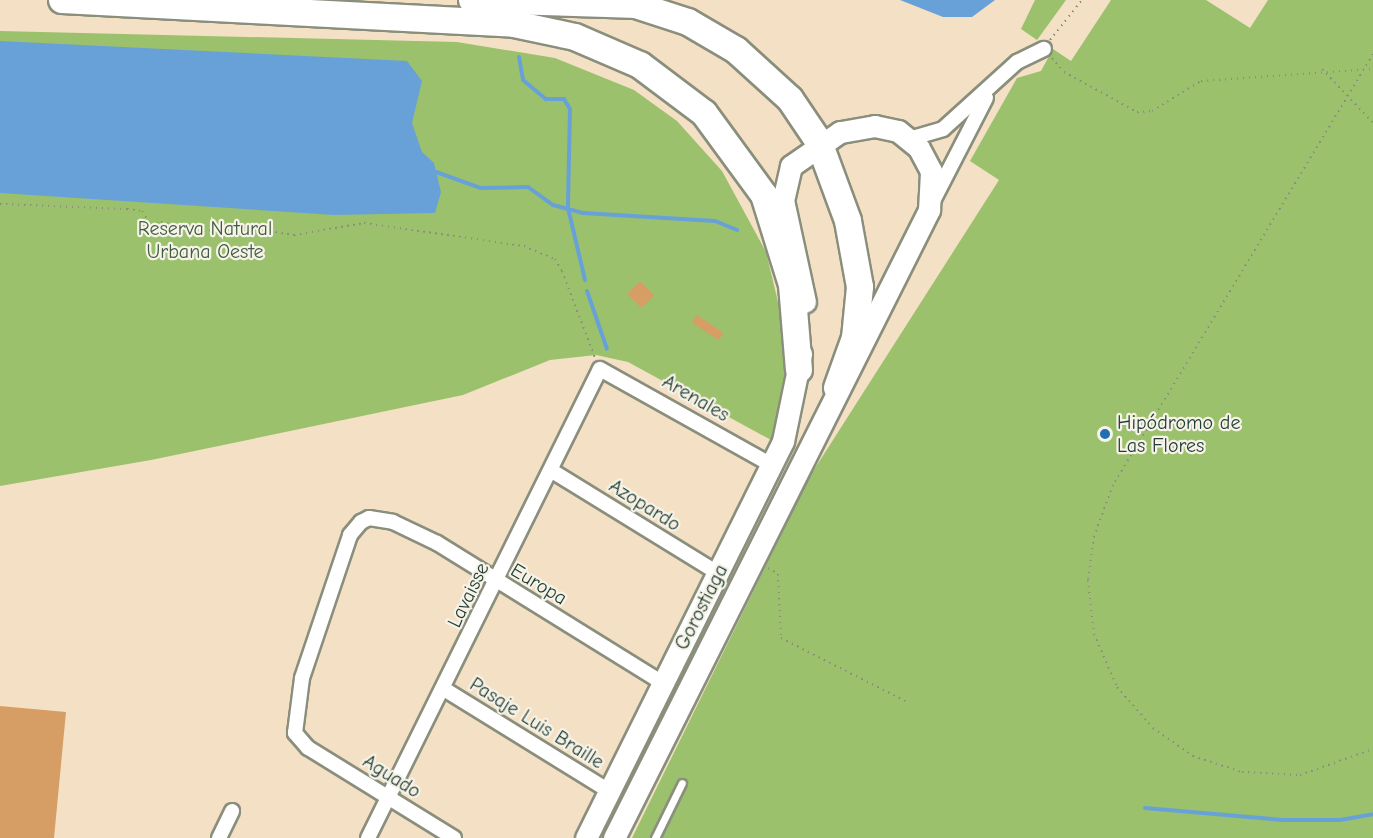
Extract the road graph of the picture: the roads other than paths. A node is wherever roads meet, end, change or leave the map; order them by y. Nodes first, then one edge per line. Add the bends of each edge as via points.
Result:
1 (62, 0) edge
2 (472, 0) edge
3 (629, 3) edge
4 (1044, 49) road end
5 (990, 91) junction
6 (909, 139) junction
7 (819, 142) junction
8 (929, 210) junction
9 (600, 369) joint
10 (799, 370) junction
11 (837, 388) junction
12 (772, 465) junction
13 (552, 471) junction
14 (718, 573) junction
15 (497, 581) junction
16 (663, 683) junction
17 (444, 688) junction
18 (649, 711) junction
19 (671, 723) junction
20 (308, 748) joint
21 (682, 783) dead end
22 (609, 791) junction
23 (388, 796) junction
24 (232, 811) dead end
25 (219, 838) edge
26 (368, 838) edge
27 (454, 838) edge
28 (586, 838) edge
29 (614, 838) edge
30 (655, 838) edge

1 - 10 highway via 513,24 575,38 640,65 704,113 764,195 792,285
2 - 3 highway
3 - 7 highway via 704,29 736,50 790,99
4 - 5 street via 1017,62
5 - 6 street via 943,129
5 - 8 street
6 - 7 main road via 875,126
6 - 8 main road via 931,171
7 - 10 main road, Gorostiaga via 791,166 783,190 804,291
7 - 11 highway via 848,221 860,287 855,338
8 - 11 main road, Gorostiaga
9 - 12 street, Arenales
9 - 13 street, Lavaisse
10 - 12 main road, Gorostiaga via 792,413
11 - 19 main road, Gorostiaga
12 - 14 main road, Gorostiaga
13 - 14 street, Azopardo
13 - 15 street, Lavaisse
14 - 16 main road, Gorostiaga
15 - 16 street, Europa
15 - 17 street, Lavaisse
15 - 20 street, Europa via 393,522 369,518 350,535 295,709 295,733
16 - 18 main road, Gorostiaga
17 - 22 street, Pasaje Luis Braille
17 - 23 street, Lavaisse
18 - 19 main road
18 - 22 main road, Gorostiaga
19 - 29 main road, Gorostiaga
20 - 23 street, Aguado
21 - 30 lane
22 - 28 main road, Gorostiaga
23 - 26 street, Lavaisse
23 - 27 street, Aguado
24 - 25 street

